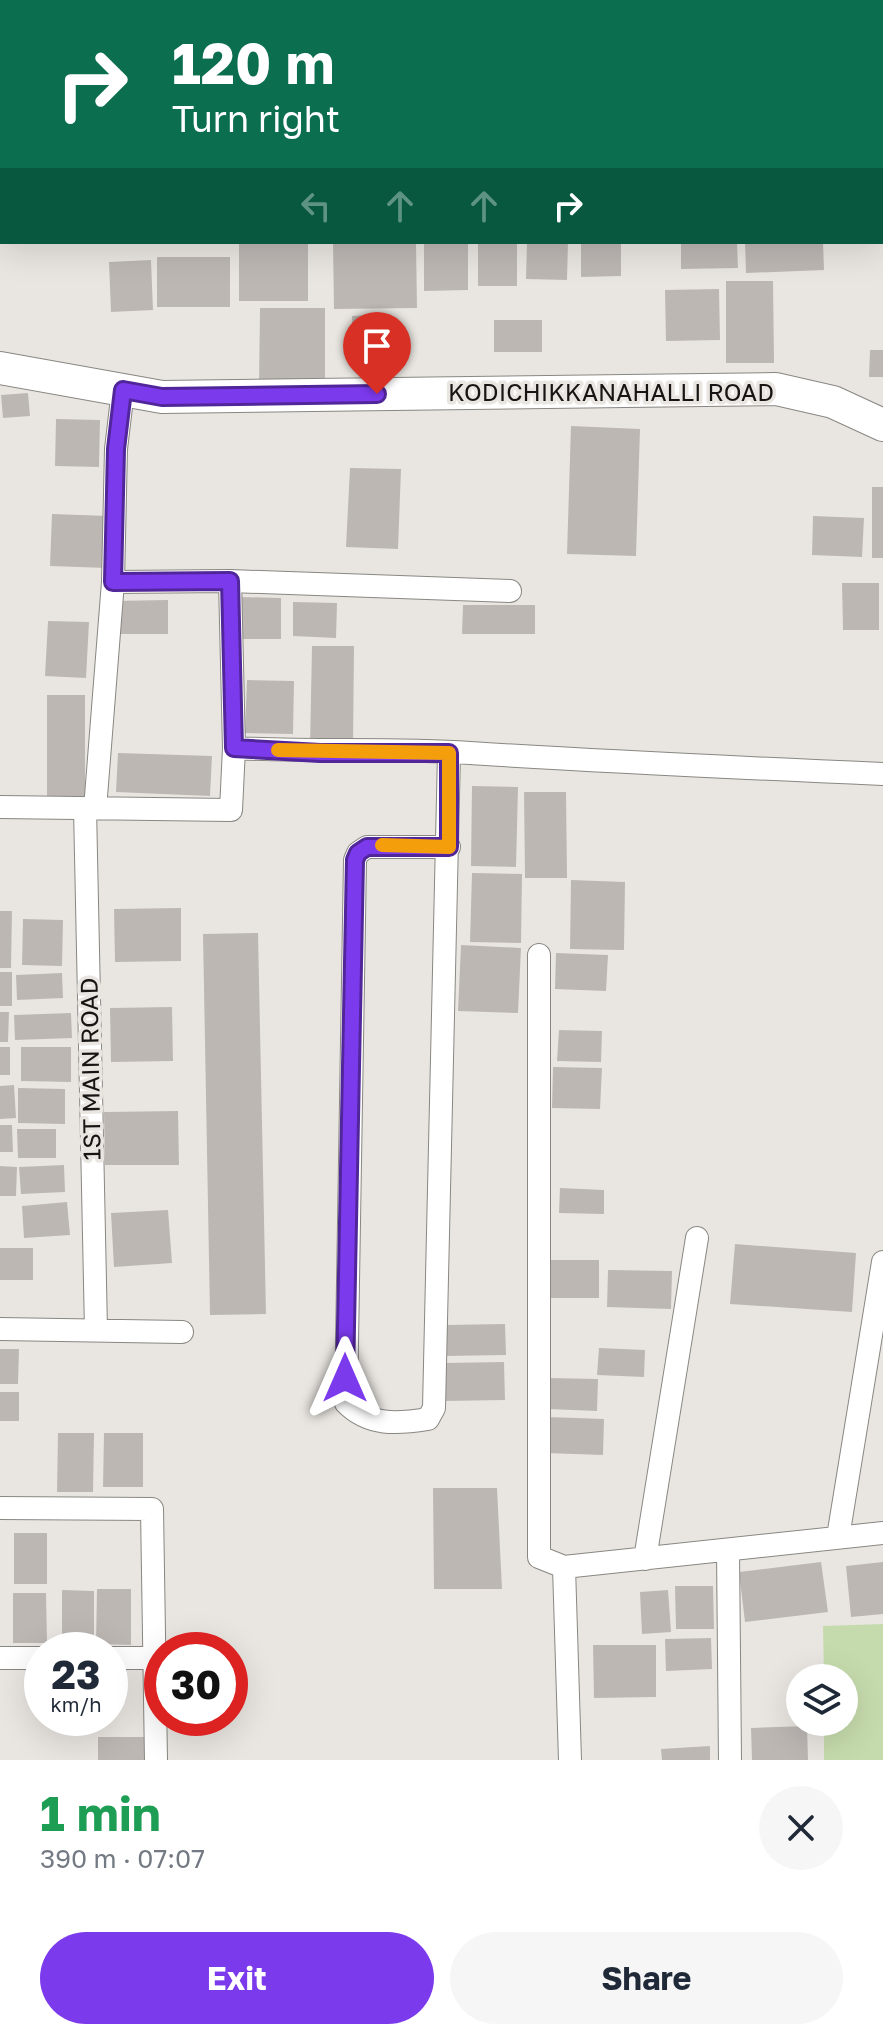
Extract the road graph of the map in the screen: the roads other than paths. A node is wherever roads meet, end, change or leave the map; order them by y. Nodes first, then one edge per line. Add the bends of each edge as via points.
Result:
1 (0, 368) edge
2 (123, 390) junction
3 (883, 425) edge
4 (230, 581) junction
5 (113, 582) junction
6 (510, 591) dead end
7 (234, 748) junction
8 (449, 753) junction
9 (883, 774) edge
10 (0, 807) edge
11 (90, 808) junction
12 (449, 847) junction
13 (539, 955) dead end
14 (697, 1238) dead end
15 (883, 1262) edge
16 (0, 1329) edge
17 (96, 1330) junction
18 (182, 1332) dead end
19 (0, 1508) edge
20 (883, 1533) edge
21 (838, 1537) junction
22 (728, 1551) junction
23 (645, 1559) junction
24 (564, 1567) junction
25 (154, 1632) edge
26 (0, 1658) edge
27 (24, 1658) edge
28 (156, 1736) edge
29 (156, 1760) edge
30 (570, 1760) edge
31 (730, 1760) edge

1 - 2 street, KODICHIKKANAHALLI ROAD
2 - 3 street, KODICHIKKANAHALLI ROAD via 162,397 776,389 833,402
2 - 5 street, 1ST MAIN ROAD
4 - 5 street
4 - 6 street
4 - 7 street
5 - 11 street, 1ST MAIN ROAD
7 - 8 street
7 - 11 street via 231,810
8 - 9 street
8 - 12 street
10 - 11 street
11 - 17 street, 1ST MAIN ROAD
12 - 12 street via 434,1408 428,1419 376,1422 346,1403 355,860 367,847
13 - 24 street via 539,1557
14 - 23 street
15 - 21 street
16 - 17 street
17 - 18 street
19 - 25 street via 152,1509
20 - 21 street
21 - 22 street
22 - 23 street
22 - 31 street
23 - 24 street
24 - 30 street
26 - 27 street
28 - 29 street

